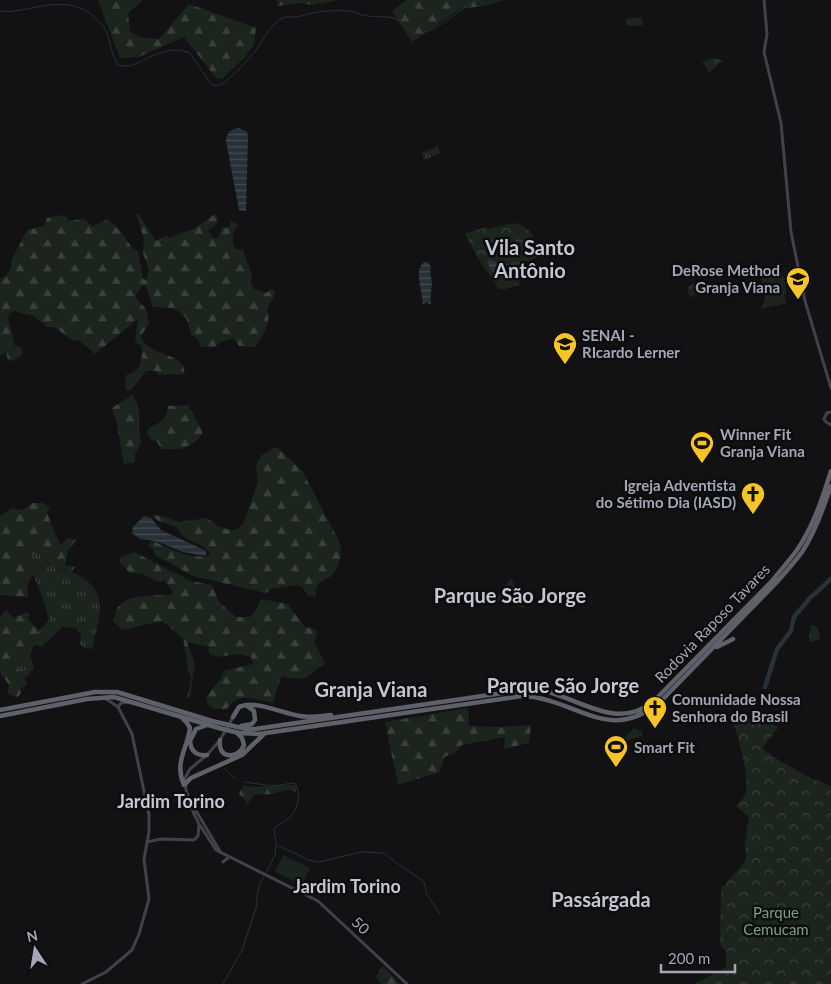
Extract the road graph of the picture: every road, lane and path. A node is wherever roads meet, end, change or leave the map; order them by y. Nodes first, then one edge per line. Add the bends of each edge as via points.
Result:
1 (764, 0) edge
2 (831, 388) edge
3 (831, 412) edge
4 (831, 424) edge
5 (831, 471) edge
6 (831, 486) edge
7 (733, 639) dead end
8 (711, 650) junction
9 (102, 697) junction
10 (131, 702) junction
11 (118, 707) junction
12 (0, 710) edge
13 (352, 714) junction
14 (0, 716) edge
15 (181, 717) junction
16 (232, 718) junction
17 (207, 725) junction
18 (235, 726) junction
19 (236, 732) junction
20 (265, 733) junction
21 (220, 739) junction
22 (207, 755) junction
23 (184, 785) junction
24 (189, 800) junction
25 (194, 814) junction
26 (199, 816) junction
27 (199, 824) junction
28 (147, 842) junction
29 (221, 853) junction
30 (229, 857) junction
31 (223, 862) dead end
32 (82, 984) edge
33 (407, 984) edge

1 - 2 main road via 767,34 764,52 782,130 791,232 806,301
3 - 4 main road via 824,419
5 - 13 highway, Rodovia Raposo Tavares via 798,550 772,581 653,702 642,709 628,714 613,714 530,689
6 - 8 highway, Rodovia Raposo Tavares via 816,526 794,562
7 - 8 highway
8 - 20 highway, Rodovia Raposo Tavares via 661,701 648,712 630,720 607,720 555,702 522,696
9 - 10 highway, Rodovia Raposo Tavares
9 - 11 main road
9 - 14 highway, Rodovia Raposo Tavares
10 - 11 main road via 121,703
10 - 15 highway, Rodovia Raposo Tavares
11 - 28 main road via 132,734 146,796 149,815
12 - 18 highway, Rodovia Raposo Tavares via 94,692 117,692
13 - 16 highway via 307,717 248,704 239,707
13 - 18 highway, Rodovia Raposo Tavares via 263,728
15 - 17 highway, Rodovia Raposo Tavares
15 - 23 highway via 190,728 180,767
16 - 18 highway via 245,706 256,713 252,724
16 - 21 main road
17 - 19 highway, Rodovia Raposo Tavares
17 - 22 highway via 194,731 190,744 196,753
19 - 20 highway, Rodovia Raposo Tavares
19 - 21 highway via 244,743 240,752 224,754 219,748
20 - 23 highway via 242,755 191,778
21 - 22 main road
22 - 23 main road via 187,773
23 - 24 main road
24 - 25 main road
24 - 26 main road
25 - 26 main road
25 - 27 main road
26 - 29 main road
27 - 28 main road via 198,836 194,840
27 - 29 main road, 50
28 - 32 main road via 144,859 149,899 136,943 114,966
29 - 30 main road, 50
30 - 31 main road
30 - 33 main road, 50 via 318,901

